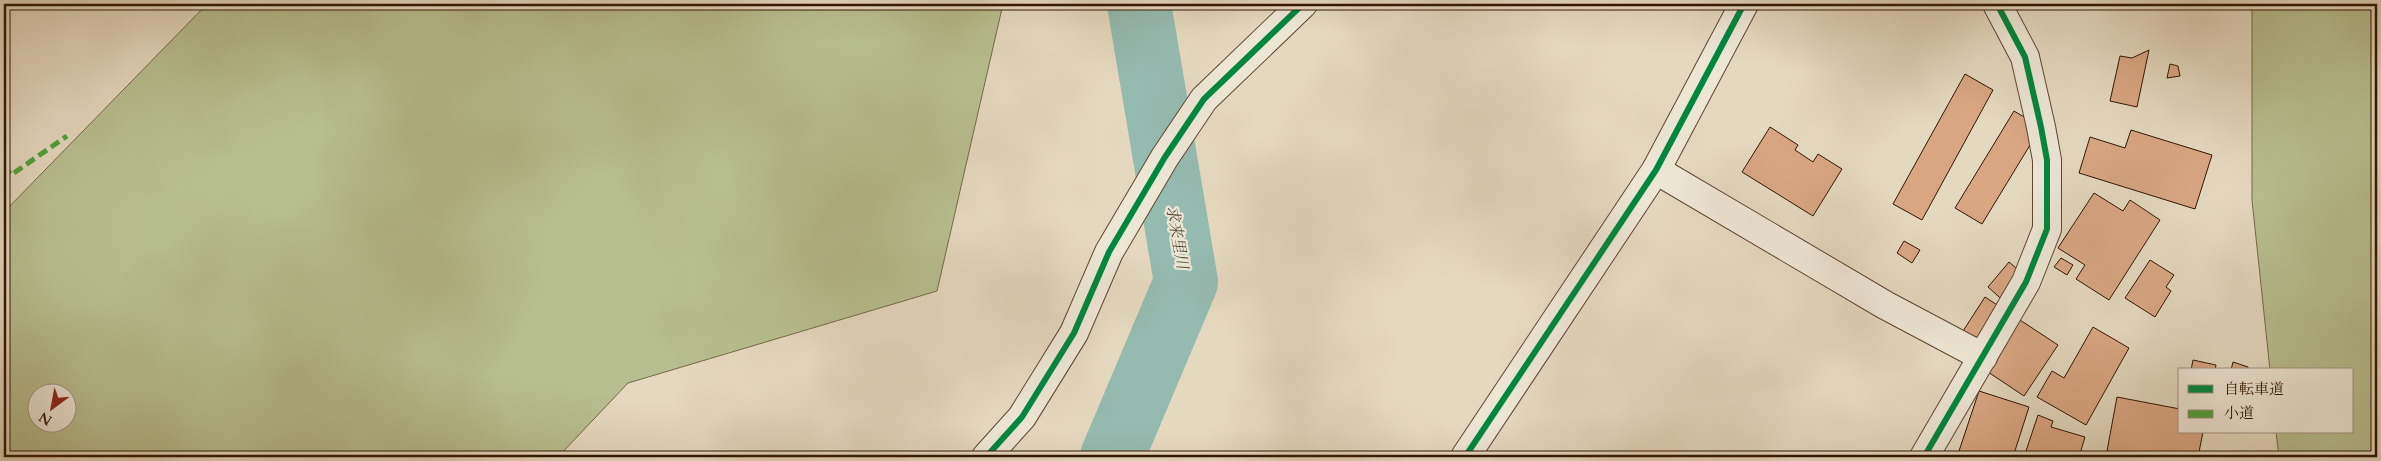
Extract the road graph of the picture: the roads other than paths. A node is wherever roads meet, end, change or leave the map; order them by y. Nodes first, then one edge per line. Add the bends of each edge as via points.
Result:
1 (1303, 4) edge
2 (1744, 4) edge
3 (1997, 4) edge
4 (1656, 170) junction
5 (1983, 357) junction
6 (986, 457) edge
7 (1465, 457) edge
8 (1924, 457) edge

1 - 6 street via 1204,99 1165,157 1109,252 1074,333 1022,417
2 - 4 street
3 - 5 street via 2025,57 2041,127 2047,160 2047,229 2026,282
4 - 5 street via 1886,305
4 - 7 street
5 - 8 street

